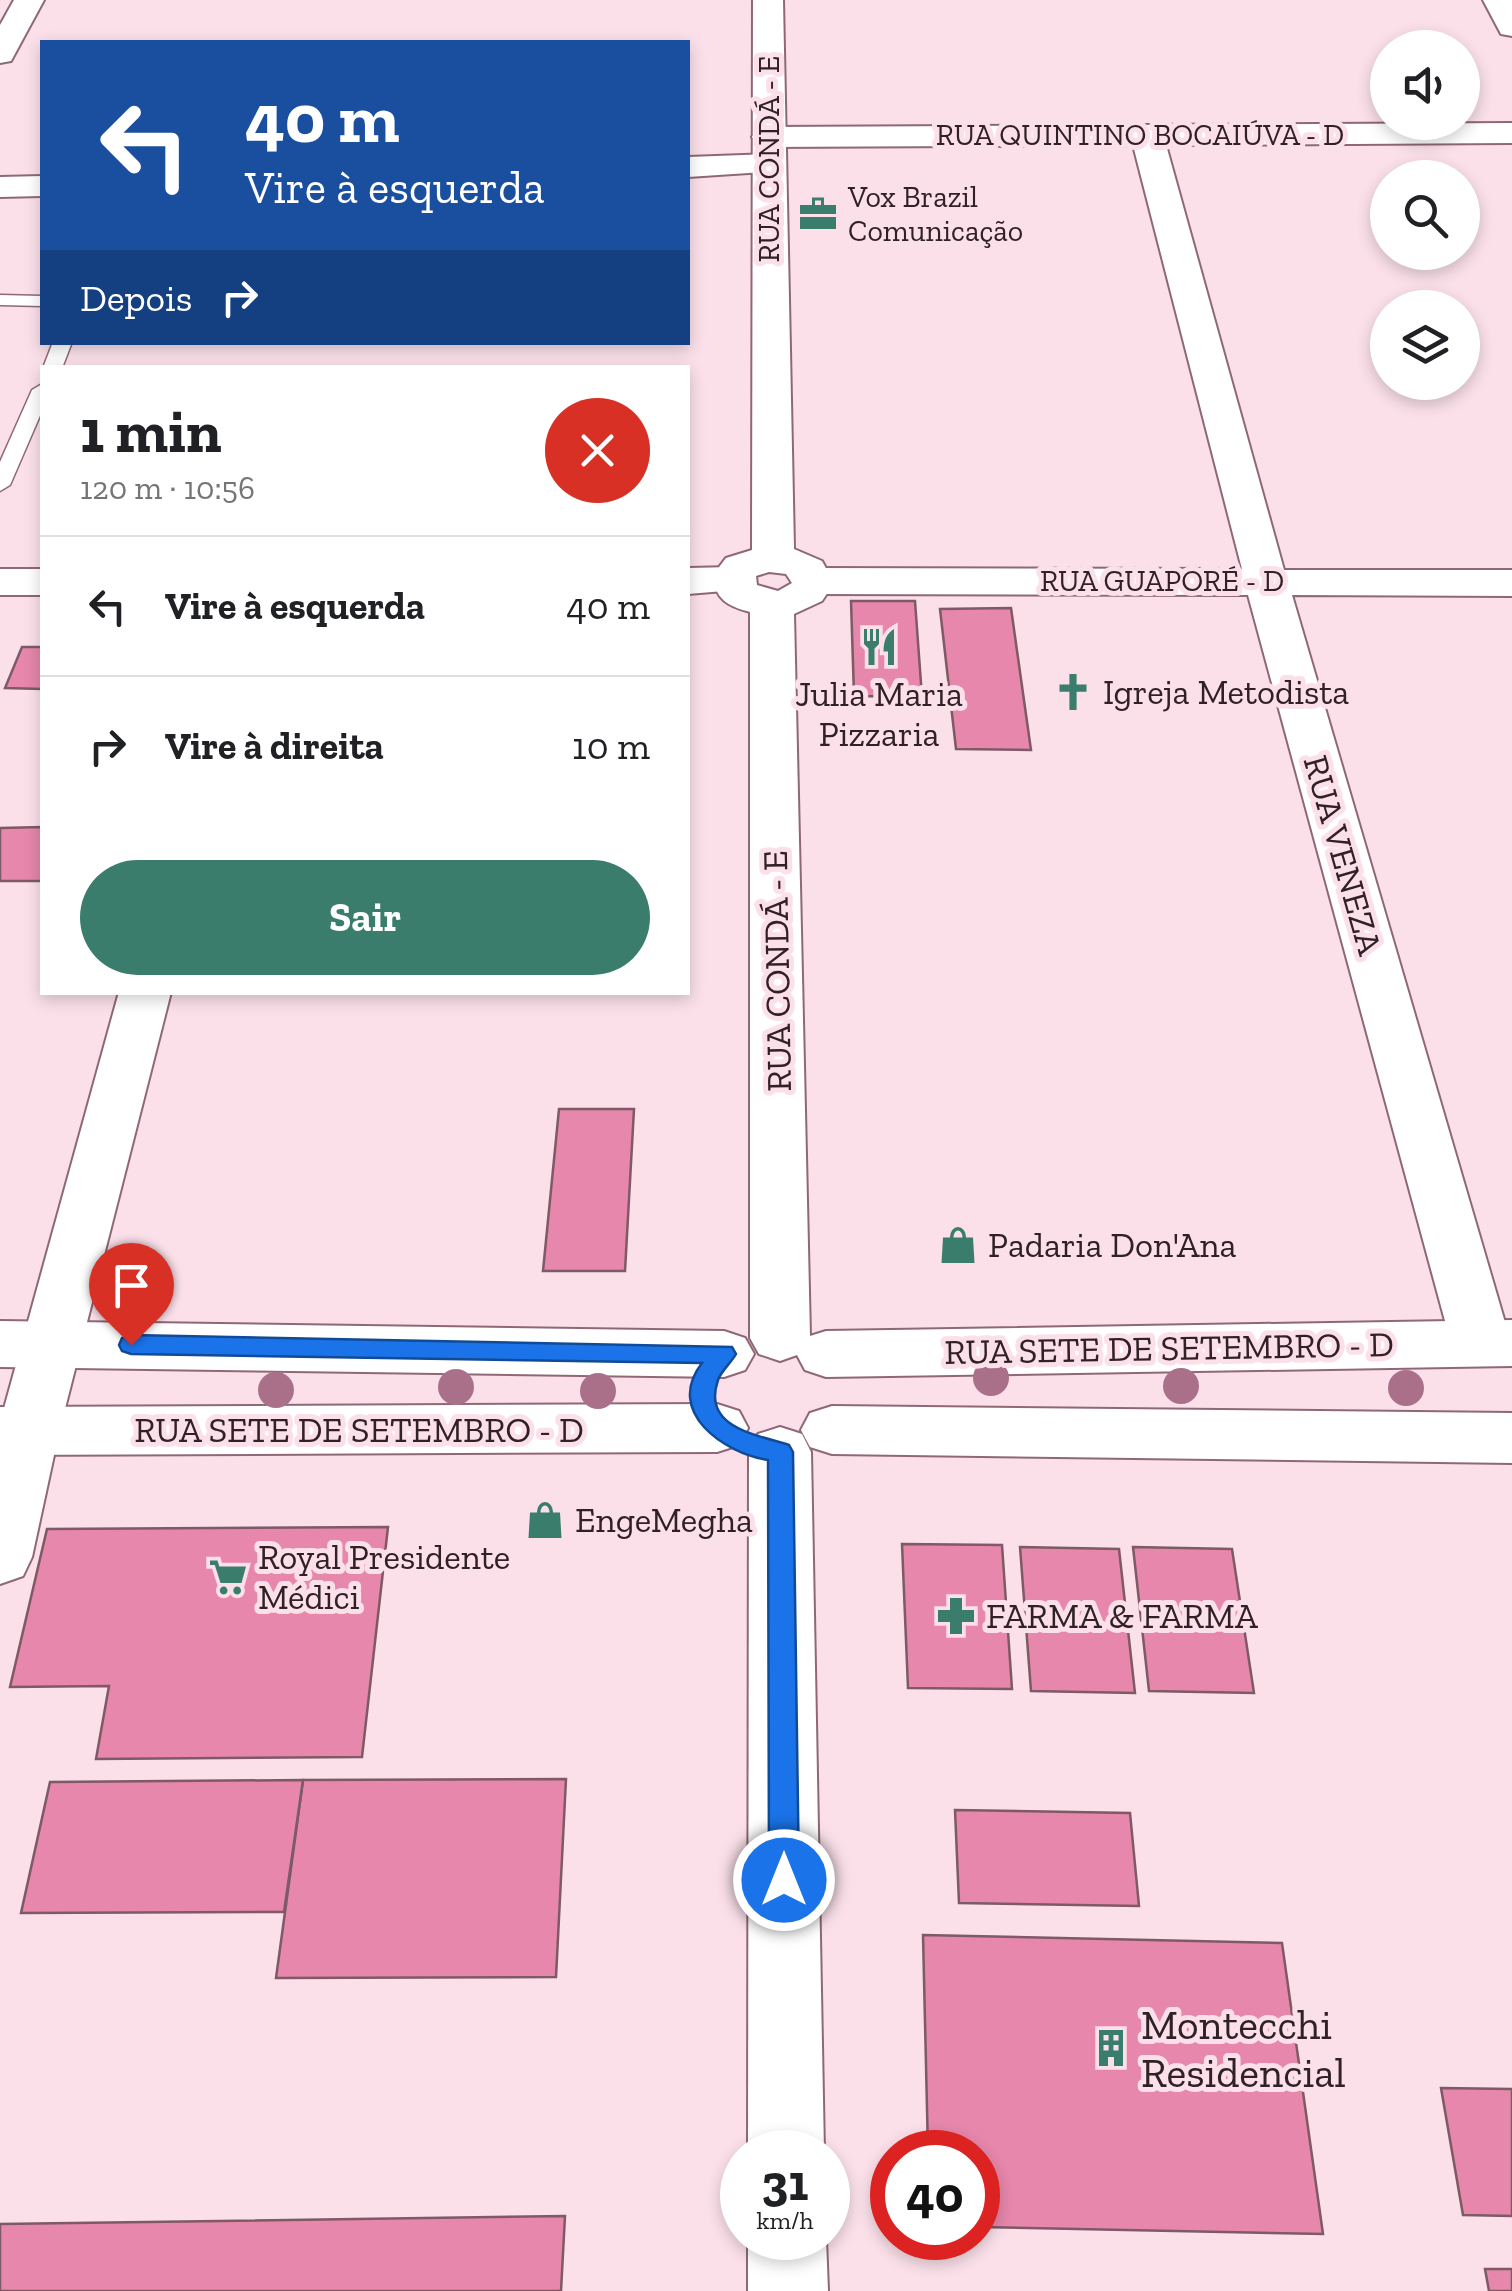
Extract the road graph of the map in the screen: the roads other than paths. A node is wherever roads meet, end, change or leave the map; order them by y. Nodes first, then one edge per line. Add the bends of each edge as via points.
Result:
1 (29, 0) edge
2 (768, 0) edge
3 (1498, 0) edge
4 (1512, 27) edge
5 (0, 54) edge
6 (1512, 133) edge
7 (1147, 135) junction
8 (769, 151) junction
9 (690, 166) edge
10 (40, 186) edge
11 (0, 187) edge
12 (0, 300) edge
13 (40, 302) edge
14 (40, 395) edge
15 (0, 486) edge
16 (773, 581) junction
17 (1266, 581) junction
18 (0, 582) edge
19 (40, 582) edge
20 (690, 582) edge
21 (1512, 583) edge
22 (144, 995) edge
23 (1497, 1343) edge
24 (26, 1344) edge
25 (803, 1346) junction
26 (724, 1354) junction
27 (717, 1428) junction
28 (14, 1432) edge
29 (806, 1441) junction
30 (1509, 1448) edge
31 (3, 1535) edge
32 (787, 2130) edge
33 (787, 2260) edge
34 (788, 2291) edge

1 - 5 street
2 - 8 street, RUA CONDÁ - E
3 - 4 street
6 - 7 street, RUA QUINTINO BOCAIÚVA - D
7 - 8 street, RUA QUINTINO BOCAIÚVA - D
7 - 17 street, RUA VENEZA
8 - 9 street, RUA QUINTINO BOCAIÚVA - D
8 - 16 street, RUA CONDÁ - E
10 - 11 street
12 - 13 lane
14 - 15 lane
16 - 17 street, RUA GUAPORÉ - D
16 - 20 street, RUA GUAPORÉ - D
16 - 25 street, RUA CONDÁ - E
17 - 21 street, RUA GUAPORÉ - D
17 - 23 street, RUA VENEZA
18 - 19 street
22 - 24 street
23 - 25 street, RUA SETE DE SETEMBRO - D
24 - 26 street
24 - 28 street
25 - 26 street via 750,1342
25 - 29 street via 844,1378 846,1405
26 - 27 street via 706,1377 704,1403
27 - 28 street, RUA SETE DE SETEMBRO - D
27 - 29 street via 745,1446
28 - 31 street
29 - 30 street
29 - 32 street
33 - 34 street

